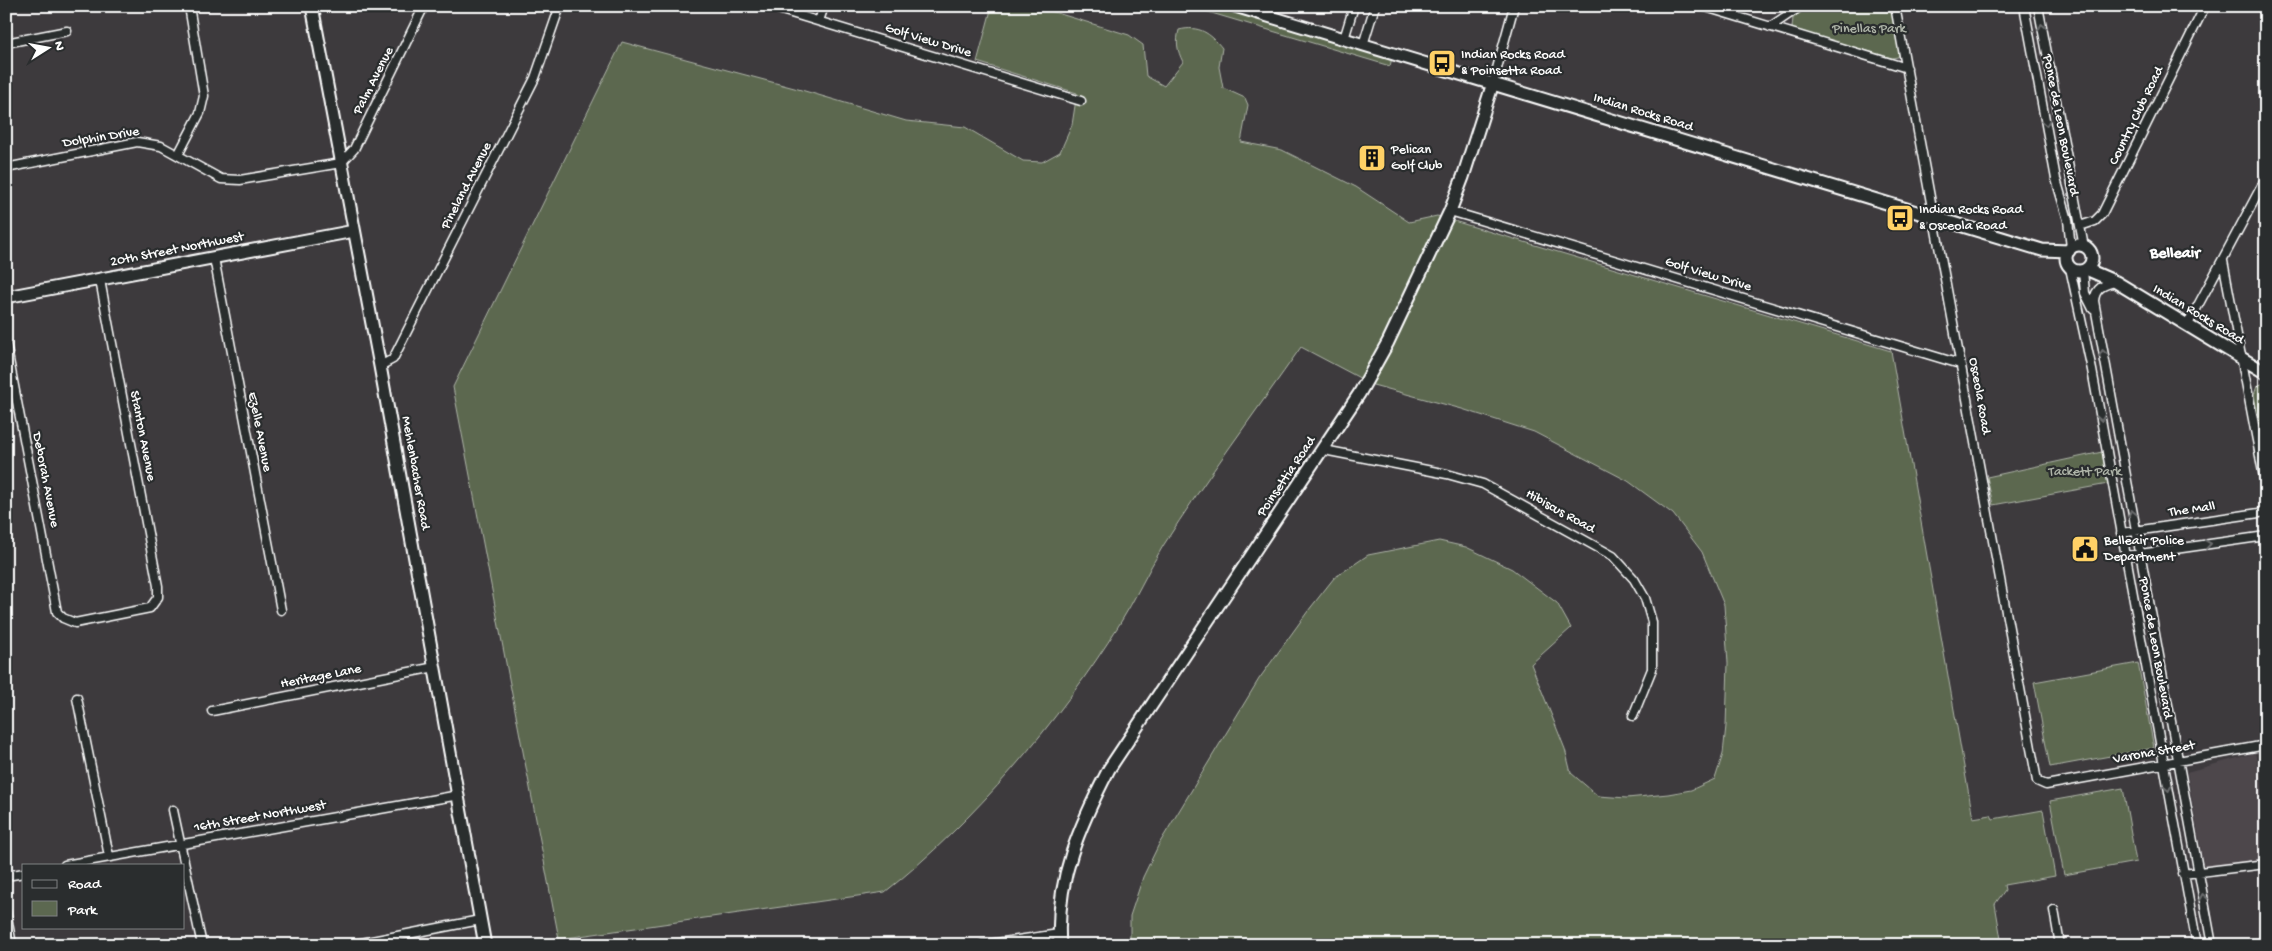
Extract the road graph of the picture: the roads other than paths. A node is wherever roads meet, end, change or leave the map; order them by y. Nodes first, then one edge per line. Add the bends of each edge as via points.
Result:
1 (189, 6) edge
2 (312, 6) edge
3 (424, 6) edge
4 (560, 6) edge
5 (768, 6) edge
6 (824, 6) edge
7 (1235, 6) edge
8 (1354, 6) edge
9 (1375, 6) edge
10 (1514, 6) edge
11 (1702, 6) edge
12 (1801, 6) edge
13 (1895, 6) edge
14 (2024, 6) edge
15 (2038, 6) edge
16 (2205, 6) edge
17 (819, 21) junction
18 (1770, 27) junction
19 (67, 31) dead end
20 (1344, 39) junction
21 (6, 43) edge
22 (1363, 44) junction
23 (1907, 68) junction
24 (1493, 83) junction
25 (1081, 101) dead end
26 (178, 155) junction
27 (341, 163) junction
28 (6, 168) edge
29 (2266, 178) edge
30 (1450, 211) junction
31 (1932, 216) junction
32 (2080, 226) junction
33 (354, 231) junction
34 (2084, 247) junction
35 (2042, 250) junction
36 (2070, 250) junction
37 (214, 258) junction
38 (2091, 258) junction
39 (2223, 261) junction
40 (2069, 266) junction
41 (2085, 270) junction
42 (100, 280) junction
43 (2116, 282) junction
44 (6, 298) edge
45 (2096, 313) junction
46 (2187, 326) junction
47 (6, 344) edge
48 (2242, 358) junction
49 (1960, 364) junction
50 (380, 366) junction
51 (2266, 373) edge
52 (1324, 450) junction
53 (2266, 488) edge
54 (2266, 512) edge
55 (2136, 531) junction
56 (2121, 533) junction
57 (2266, 536) edge
58 (2140, 554) junction
59 (2126, 556) junction
60 (281, 610) dead end
61 (63, 618) joint
62 (435, 667) junction
63 (78, 698) dead end
64 (212, 711) dead end
65 (1633, 716) dead end
66 (2266, 745) edge
67 (2178, 762) junction
68 (2164, 764) junction
69 (2046, 785) joint
70 (459, 795) junction
71 (173, 810) dead end
72 (180, 844) junction
73 (109, 856) junction
74 (70, 864) edge
75 (184, 864) edge
76 (2266, 864) edge
77 (185, 867) edge
78 (2199, 872) junction
79 (22, 873) edge
80 (2183, 874) junction
81 (6, 876) edge
82 (2054, 910) dead end
83 (6, 912) edge
84 (480, 920) junction
85 (1059, 939) edge
86 (12, 945) edge
87 (202, 945) edge
88 (351, 945) edge
89 (485, 945) edge
90 (982, 945) edge
91 (2060, 945) edge
92 (2197, 945) edge
93 (2212, 945) edge

1 - 26 street via 204,96 200,113
2 - 27 street, Mehlenbacher Road
3 - 27 street, Palm Avenue via 354,148
4 - 50 street, Pineland Avenue via 535,78 393,359
5 - 17 street, Golf View Drive
6 - 17 street
7 - 20 street, Indian Rocks Road
8 - 20 street
9 - 22 street
10 - 24 street, Poinsettia Road
11 - 18 street
12 - 18 street
13 - 23 street, Osceola Road
14 -> 36 street, Ponce de Leon Boulevard via 2056,179 2068,220
32 -> 15 street, Ponce de Leon Boulevard
16 - 32 street, Country Club Road via 2102,214 2095,222
17 - 25 street, Golf View Drive
18 - 23 street
19 - 21 street
20 - 22 street, Indian Rocks Road
22 - 24 street, Indian Rocks Road
23 - 31 street, Osceola Road
24 - 30 street, Poinsettia Road
24 - 31 street, Indian Rocks Road
26 - 27 street, Dolphin Drive via 210,174 231,181
26 - 28 street, Dolphin Drive via 154,144 137,142
27 - 33 street, Mehlenbacher Road
29 - 39 street
30 - 49 street, Golf View Drive
30 - 52 street, Poinsettia Road via 1388,342
31 - 35 street, Indian Rocks Road
31 - 49 street, Osceola Road
32 - 34 street, Ponce de Leon Boulevard
33 - 37 street, 20th Street Northwest
33 - 50 street, Mehlenbacher Road
34 - 36 street
34 - 38 street
35 - 36 street, Indian Rocks Road
35 - 40 street, Indian Rocks Road
36 - 40 street via 2066,256
37 - 42 street, 20th Street Northwest
37 - 60 street, Ezelle Avenue
38 - 41 street
38 - 43 street, Indian Rocks Road
39 - 46 street
39 - 48 street
40 - 41 street via 2076,271
40 -> 56 street, Ponce de Leon Boulevard via 2092,370
41 - 43 street, Indian Rocks Road
41 - 45 street, Ponce de Leon Boulevard via 2085,293
42 - 44 street, 20th Street Northwest
42 - 61 street, Stanton Avenue via 158,597 150,608 75,623
43 - 45 street, Ponce de Leon Boulevard via 2098,289 2094,296
43 - 46 street, Indian Rocks Road
55 -> 45 street, Ponce de Leon Boulevard
46 - 48 street, Indian Rocks Road
47 - 61 street, Deborah Avenue via 57,612
48 - 51 street, Indian Rocks Road
48 - 53 street
49 - 69 street, Osceola Road via 2037,781
50 - 62 street, Mehlenbacher Road
52 - 65 street, Hibiscus Road via 1483,484 1613,556 1634,579 1645,598 1652,622 1652,668
52 - 85 street, Poinsettia Road via 1109,769 1081,826 1066,871
54 - 55 street, The Mall
55 - 56 street, The Mall
55 - 58 street, Ponce de Leon Boulevard
56 - 59 street, Ponce de Leon Boulevard
58 -> 57 street
58 - 59 street
58 - 67 street, Ponce de Leon Boulevard
59 - 68 street, Ponce de Leon Boulevard
62 - 64 street, Heritage Lane
62 - 70 street, Mehlenbacher Road
63 - 73 street
66 - 67 street, Varona Street
67 - 68 street, Varona Street
67 - 78 street, Ponce de Leon Boulevard
68 - 69 street, Varona Street
68 -> 80 street, Ponce de Leon Boulevard
70 - 72 street, 16th Street Northwest
70 - 84 street, Mehlenbacher Road
71 - 72 street
72 - 73 street, 16th Street Northwest
72 - 75 street
73 - 74 street, 16th Street Northwest
76 - 78 street
77 - 87 street
78 - 80 street
93 -> 78 street, Ponce de Leon Boulevard
79 - 81 street
80 - 92 street, Ponce de Leon Boulevard
82 - 91 street
83 - 86 street
84 - 88 street
84 - 89 street, Mehlenbacher Road
85 - 90 street

